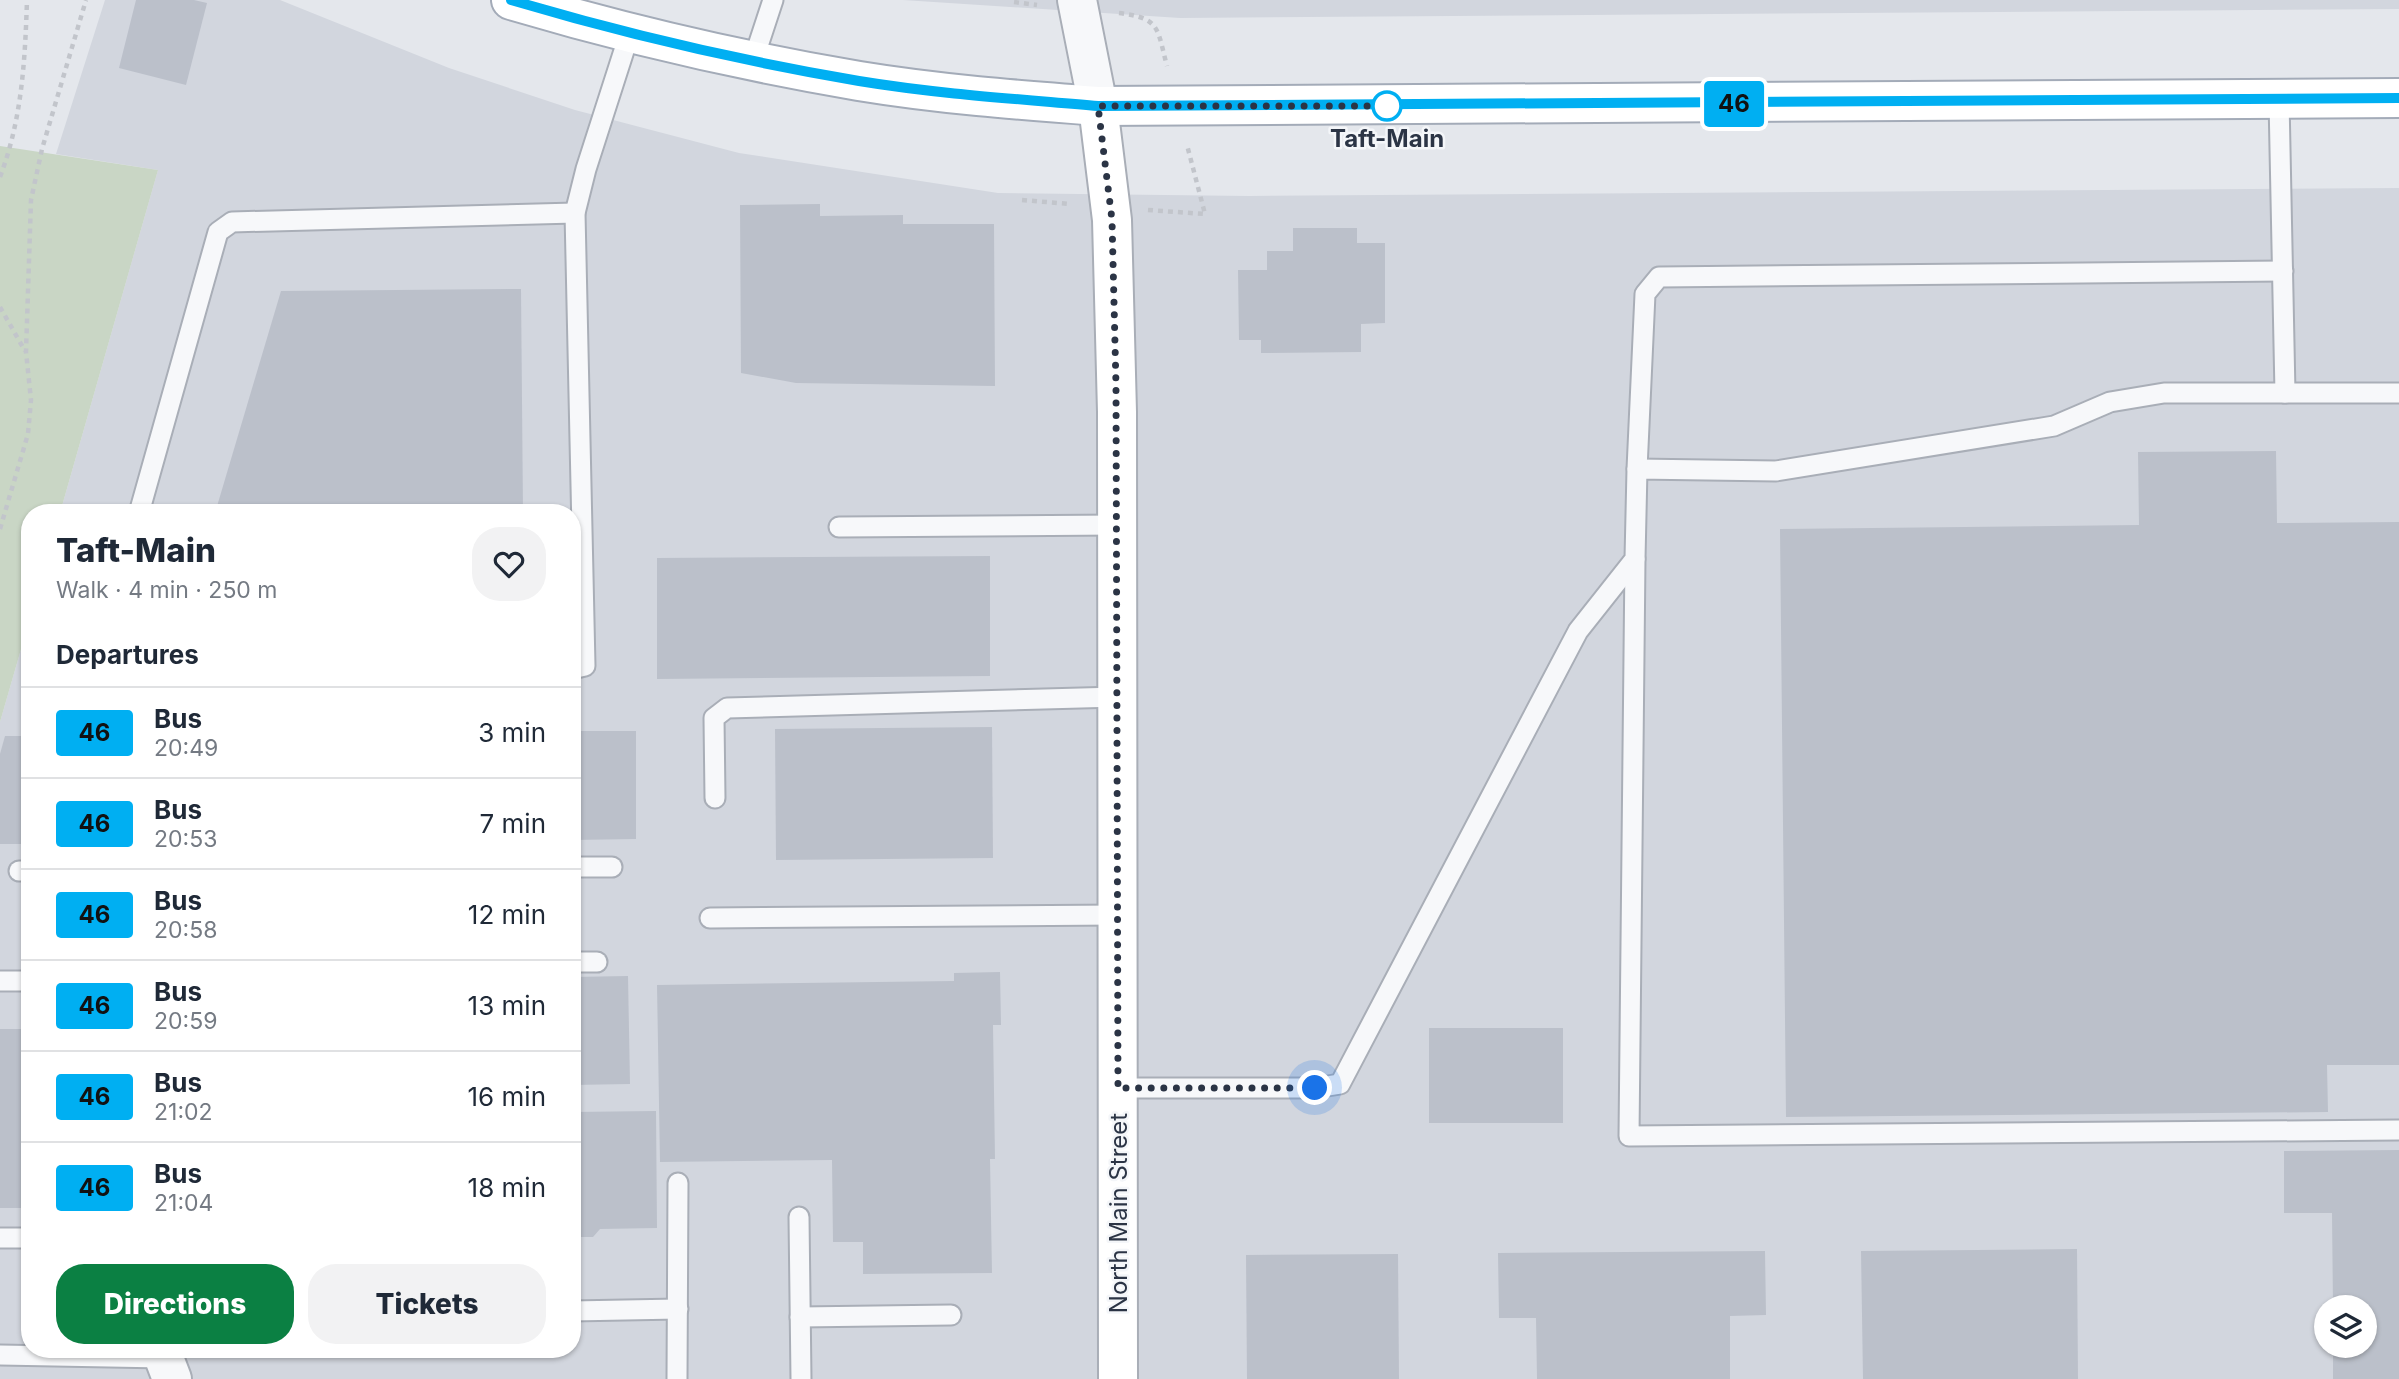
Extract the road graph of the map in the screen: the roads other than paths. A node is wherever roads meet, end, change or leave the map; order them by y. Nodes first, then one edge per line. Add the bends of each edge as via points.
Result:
1 (511, 0) edge
2 (773, 0) edge
3 (1077, 0) edge
4 (629, 32) junction
5 (753, 61) junction
6 (2399, 98) edge
7 (2279, 100) junction
8 (1098, 106) junction
9 (576, 213) junction
10 (2283, 271) junction
11 (2286, 393) junction
12 (2399, 393) edge
13 (1637, 469) junction
14 (142, 504) edge
15 (1118, 525) junction
16 (839, 527) dead end
17 (1635, 559) junction
18 (581, 667) edge
19 (1118, 697) junction
20 (715, 798) dead end
21 (581, 867) edge
22 (612, 867) dead end
23 (1118, 915) junction
24 (710, 918) dead end
25 (581, 962) edge
26 (597, 962) dead end
27 (0, 981) edge
28 (21, 981) edge
29 (1118, 1088) junction
30 (2399, 1130) edge
31 (678, 1183) dead end
32 (799, 1217) dead end
33 (0, 1238) edge
34 (21, 1238) edge
35 (678, 1309) junction
36 (581, 1311) edge
37 (951, 1315) dead end
38 (800, 1317) junction
39 (0, 1355) edge
40 (21, 1356) edge
41 (72, 1358) edge
42 (167, 1362) edge
43 (677, 1379) edge
44 (801, 1379) edge
45 (1118, 1379) edge

1 - 4 main road
2 - 5 lane
3 - 8 street, North Main Street
4 - 5 main road
4 - 9 lane
5 - 8 main road via 929,90
6 - 7 main road
7 - 8 main road
7 - 10 lane
8 - 15 main road, North Main Street via 1112,220
9 - 14 lane via 232,222 218,232
9 - 18 lane via 585,666
10 - 11 lane
10 - 13 lane via 1659,277 1644,295
11 - 12 lane
11 - 13 lane via 2164,393 2110,402 2054,426 1776,471
13 - 17 lane
15 - 16 lane
15 - 19 main road, North Main Street
17 - 29 lane via 1578,631 1340,1084 1315,1088
17 - 30 lane via 1629,1136
19 - 20 lane via 727,708 714,718
19 - 23 main road, North Main Street
21 - 22 lane
23 - 24 lane
23 - 29 main road, North Main Street
25 - 26 lane
27 - 28 lane
29 - 45 main road, North Main Street
31 - 35 lane
32 - 38 lane
33 - 34 lane
35 - 36 lane
35 - 43 lane
37 - 38 lane
38 - 44 lane
39 - 40 lane
41 - 42 lane

